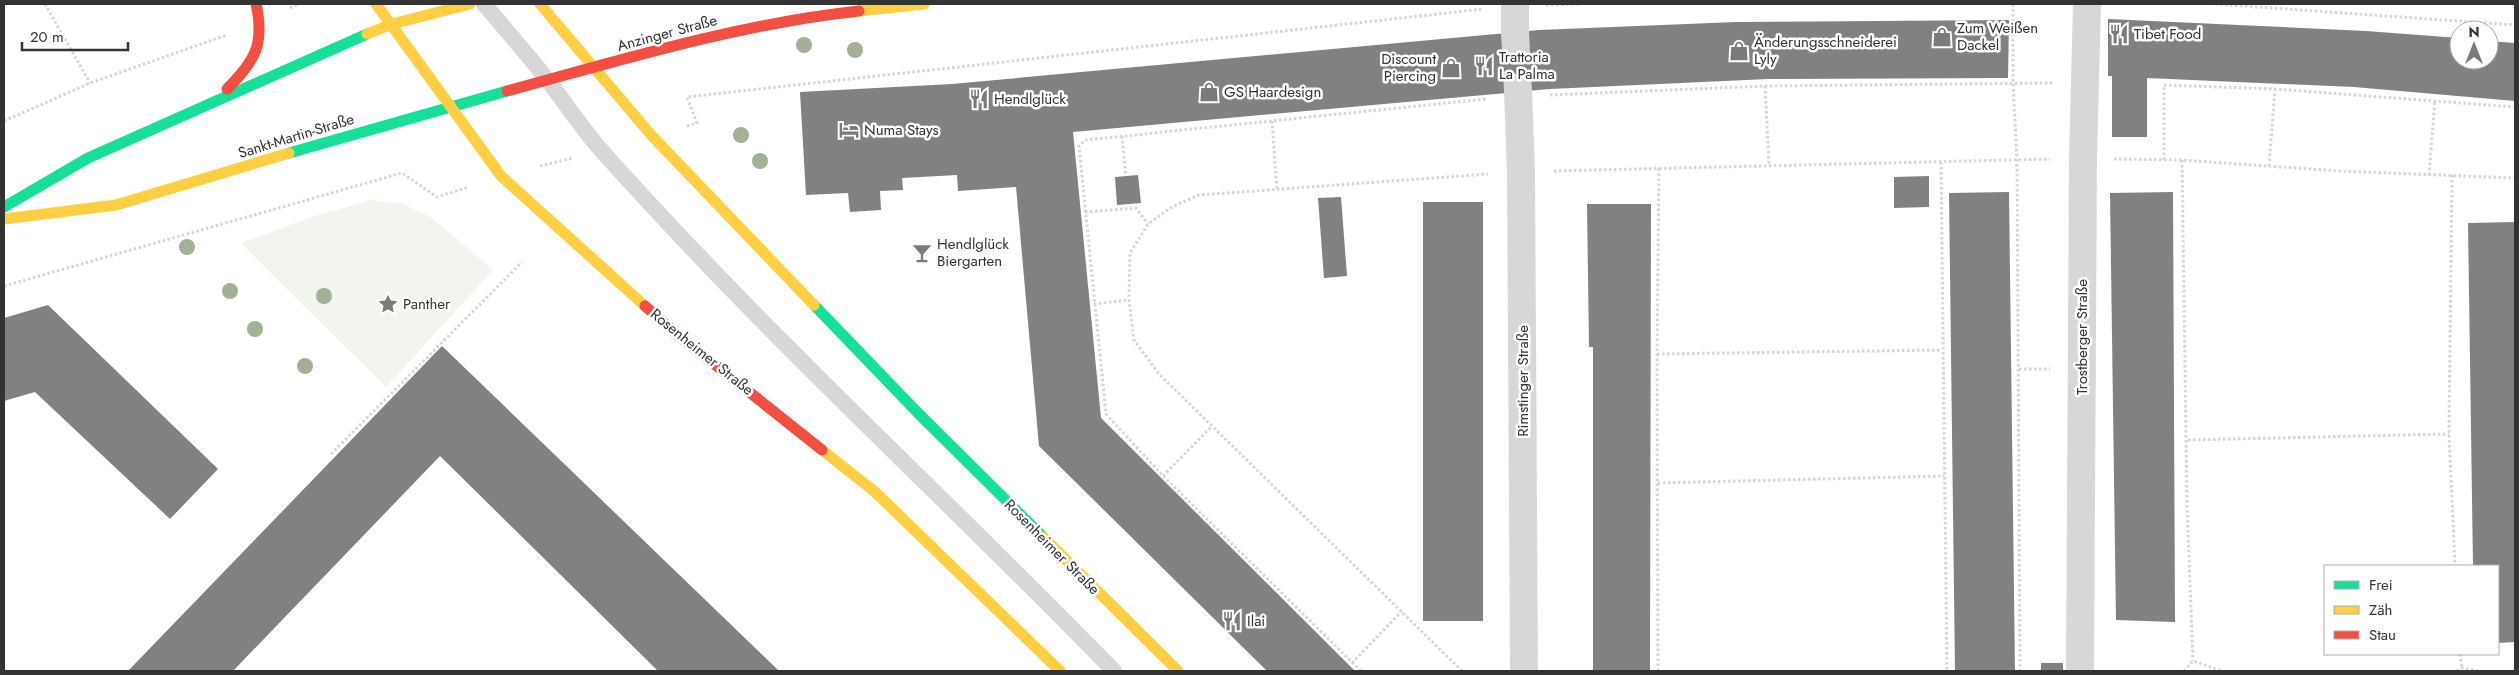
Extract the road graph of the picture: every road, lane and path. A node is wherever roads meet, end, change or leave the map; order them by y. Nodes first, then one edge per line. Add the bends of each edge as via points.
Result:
1 (45, 4) edge
2 (256, 4) edge
3 (376, 4) edge
4 (470, 4) edge
5 (484, 4) edge
6 (540, 4) edge
7 (924, 4) edge
8 (1582, 4) edge
9 (2013, 4) edge
10 (2087, 4) edge
11 (2215, 4) edge
12 (1515, 5) edge
13 (392, 24) junction
14 (2515, 25) edge
15 (1515, 32) tunnel mouth
16 (205, 43) dead end
17 (595, 68) junction
18 (548, 81) junction
19 (90, 83) junction
20 (2013, 83) junction
21 (2084, 84) junction
22 (1765, 86) junction
23 (2275, 89) junction
24 (1518, 94) junction
25 (216, 99) junction
26 (2435, 100) junction
27 (2515, 107) edge
28 (452, 108) junction
29 (4, 121) edge
30 (1272, 121) junction
31 (652, 136) junction
32 (1122, 136) junction
33 (602, 150) junction
34 (2083, 159) junction
35 (2017, 160) junction
36 (2164, 160) junction
37 (2182, 160) junction
38 (1941, 162) junction
39 (1769, 166) junction
40 (2269, 166) junction
41 (1659, 168) junction
42 (1521, 172) junction
43 (2429, 175) junction
44 (2452, 175) junction
45 (501, 176) junction
46 (1126, 176) dead end
47 (2515, 178) edge
48 (1277, 190) junction
49 (4, 207) edge
50 (1085, 212) junction
51 (4, 219) edge
52 (1148, 224) junction
53 (522, 262) dead end
54 (4, 286) edge
55 (1128, 300) junction
56 (1094, 304) junction
57 (1942, 350) junction
58 (1657, 354) junction
59 (1212, 426) junction
60 (2449, 434) junction
61 (2188, 440) junction
62 (330, 454) dead end
63 (1163, 476) junction
64 (1944, 476) junction
65 (1658, 483) junction
66 (2455, 565) edge
67 (1402, 611) junction
68 (2460, 655) edge
69 (2193, 660) junction
70 (1352, 664) junction
71 (2462, 668) junction
72 (1060, 671) edge
73 (1114, 671) edge
74 (1178, 671) edge
75 (1360, 671) edge
76 (1462, 671) edge
77 (1524, 671) edge
78 (1658, 671) edge
79 (1947, 671) edge
80 (2020, 671) edge
81 (2080, 671) edge
82 (2184, 671) edge
83 (2222, 671) edge
84 (2457, 671) edge
85 (2480, 671) edge

1 - 19 path
2 - 25 main road via 262,29 256,53 246,70
3 - 13 main road, Rosenheimer Straße
4 - 13 main road
5 - 18 lane
6 - 17 main road, Rosenheimer Straße
7 - 17 main road, Anzinger Straße via 805,17 691,40
8 - 12 path
9 - 20 path
10 - 21 street, Trostberger Straße
11 - 14 path
12 - 15 street
12 - 31 path via 687,97 697,123
13 - 25 main road
13 - 28 main road, Rosenheimer Straße
16 - 19 path
17 - 18 main road, Sankt-Martin-Straße
17 - 31 main road, Rosenheimer Straße
18 - 28 main road, Sankt-Martin-Straße
18 - 33 lane
19 - 29 path
20 - 21 path
20 - 22 path
20 - 35 path
21 - 34 street, Trostberger Straße
22 - 24 path
22 - 39 path
23 - 26 path
23 - 36 path via 2164,85
23 - 40 path
24 - 30 path
24 - 42 street, Rimstinger Straße
25 - 49 main road via 88,158
26 - 27 path
26 - 43 path
28 - 45 main road, Rosenheimer Straße
28 - 51 main road, Sankt-Martin-Straße via 377,127 116,206
30 - 32 path
30 - 48 path
31 - 74 main road, Rosenheimer Straße via 918,413
32 - 46 path
32 - 50 path via 1085,140 1079,146
33 - 45 path
33 - 73 lane via 727,285
34 - 35 path
34 - 36 path
34 - 81 street, Trostberger Straße
35 - 38 path
35 - 80 path
36 - 37 path
37 - 40 path
37 - 61 path
38 - 39 path
38 - 57 path
39 - 41 path
40 - 43 path
41 - 42 path
41 - 58 path
42 - 48 path
42 - 77 street, Rimstinger Straße
43 - 44 path
44 - 47 path
44 - 60 path
45 - 54 path via 437,197 402,174
45 - 72 main road, Rosenheimer Straße via 679,336 874,491
48 - 52 path via 1199,195 1170,208
50 - 52 path via 1136,208
50 - 56 path
52 - 55 path via 1130,253
53 - 62 path
55 - 56 path
55 - 59 path via 1134,340 1159,374
56 - 63 path via 1106,414
57 - 58 path
57 - 64 path
58 - 65 path
59 - 63 path
59 - 67 path
60 - 61 path
60 - 66 path
61 - 69 path
63 - 70 path
64 - 65 path
64 - 79 path
65 - 78 path
67 - 70 path
67 - 76 path
68 - 71 path
69 - 82 path
69 - 83 path
70 - 75 path
71 - 84 path
71 - 85 path

